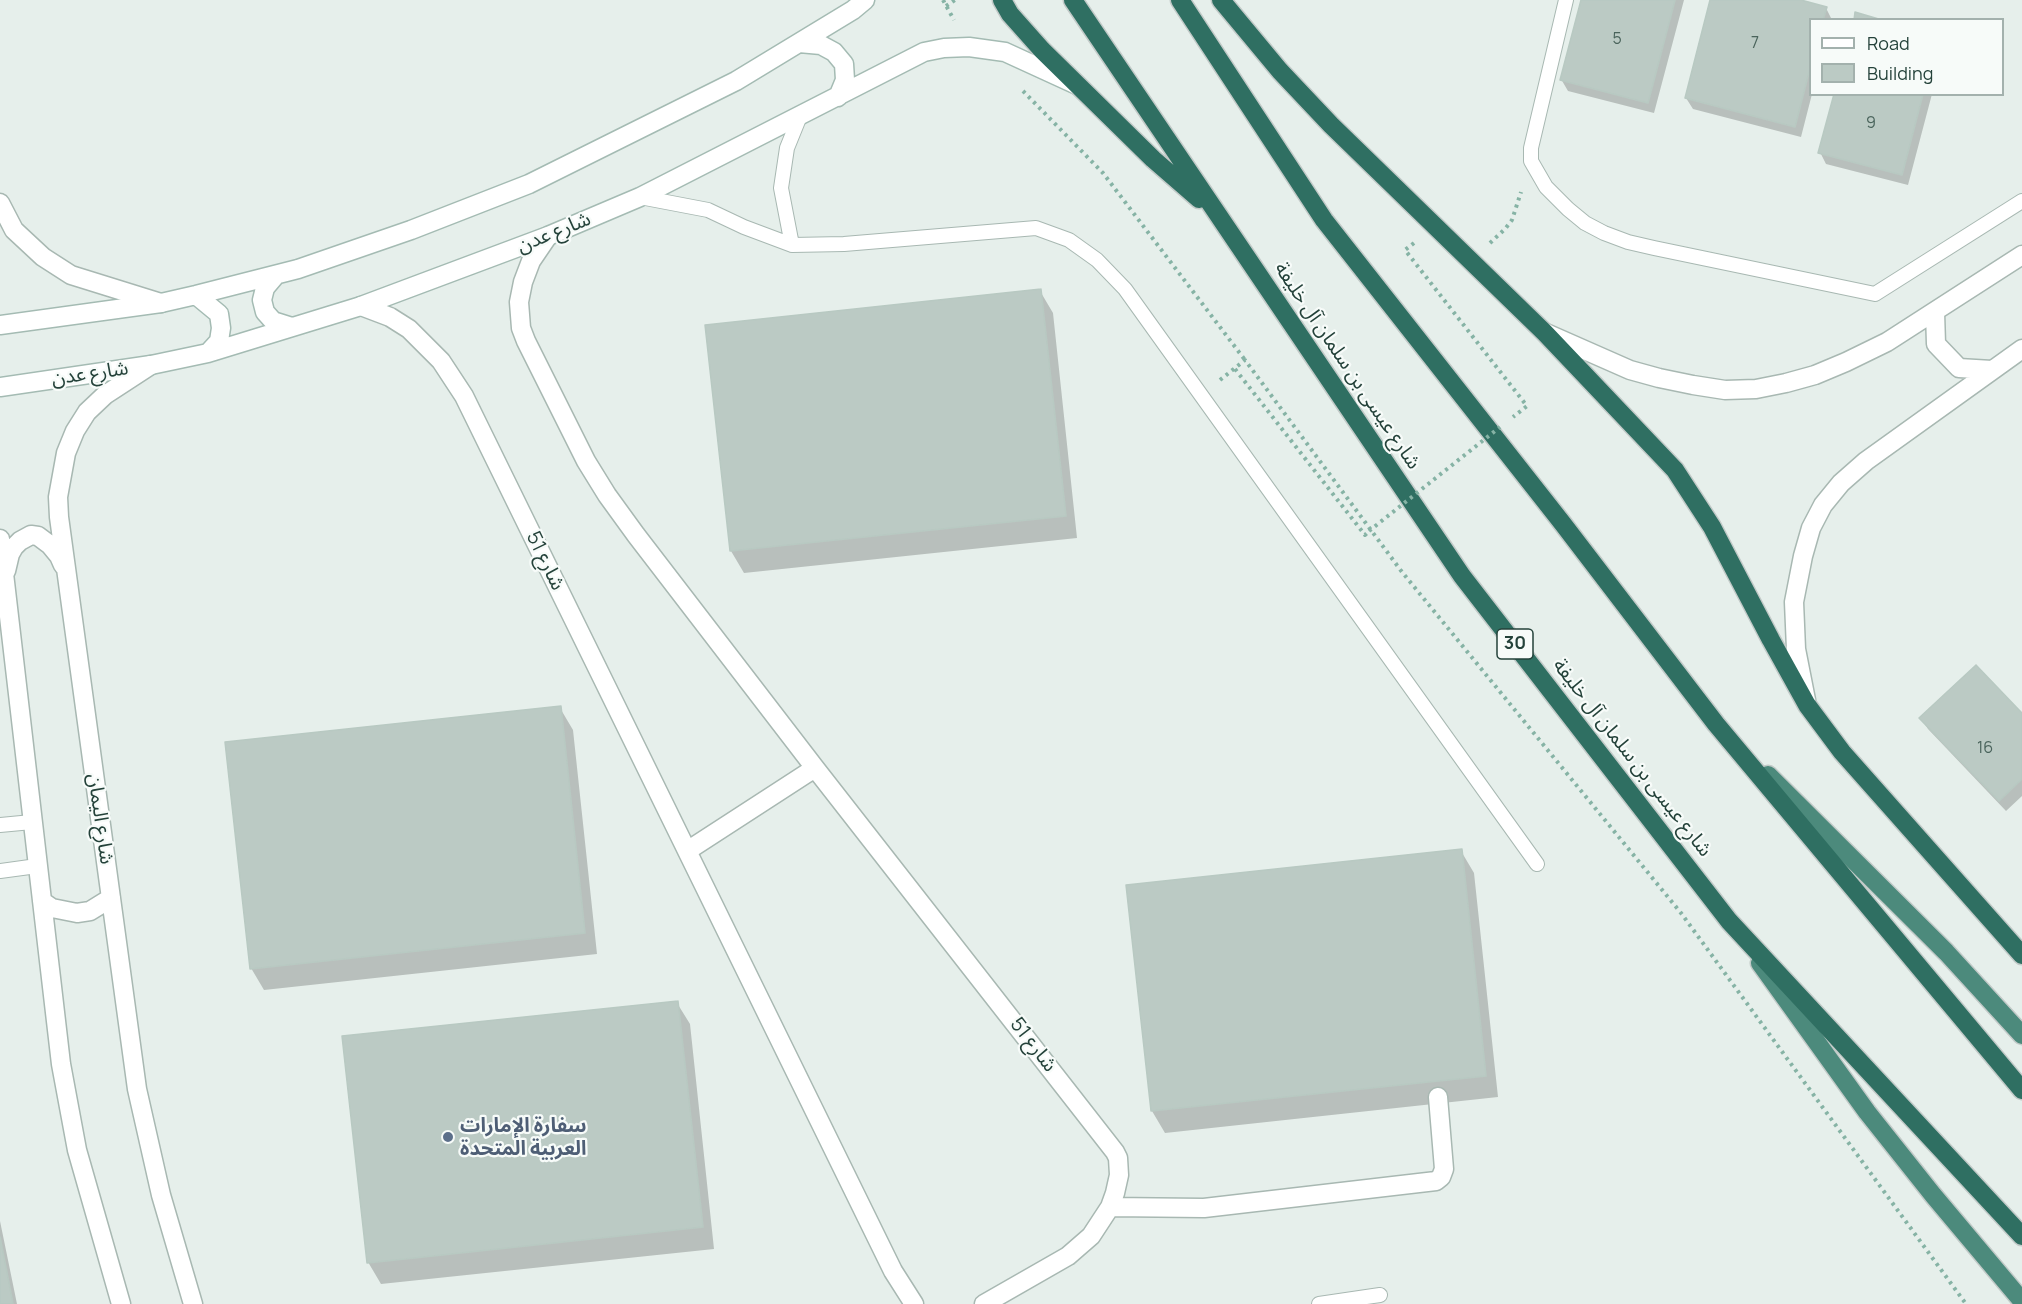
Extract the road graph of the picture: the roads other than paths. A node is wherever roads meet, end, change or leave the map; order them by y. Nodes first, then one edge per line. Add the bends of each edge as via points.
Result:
1 (865, 0) edge
2 (1002, 0) edge
3 (1073, 0) edge
4 (1180, 0) edge
5 (1221, 0) edge
6 (1566, 0) edge
7 (799, 43) junction
8 (1080, 87) junction
9 (838, 97) junction
10 (800, 116) junction
11 (640, 197) junction
12 (2022, 201) edge
13 (0, 203) edge
14 (1217, 214) junction
15 (548, 236) junction
16 (792, 245) junction
17 (2022, 255) edge
18 (276, 275) junction
19 (196, 296) junction
20 (162, 303) junction
21 (361, 306) junction
22 (1935, 312) junction
23 (0, 326) edge
24 (292, 327) junction
25 (1545, 333) junction
26 (2022, 349) edge
27 (208, 353) junction
28 (151, 365) junction
29 (1992, 370) junction
30 (0, 387) edge
31 (0, 540) edge
32 (67, 575) junction
33 (4, 578) junction
34 (1807, 705) junction
35 (1716, 724) junction
36 (815, 768) junction
37 (32, 822) junction
38 (0, 825) edge
39 (687, 851) junction
40 (1536, 864) dead end
41 (37, 866) junction
42 (0, 871) edge
43 (111, 898) junction
44 (42, 901) junction
45 (1730, 921) junction
46 (2022, 955) edge
47 (2022, 1035) edge
48 (2022, 1090) edge
49 (1438, 1097) dead end
50 (1110, 1207) junction
51 (2022, 1236) edge
52 (1380, 1294) dead end
53 (2022, 1301) edge
54 (121, 1304) edge
55 (193, 1304) edge
56 (914, 1304) edge
57 (984, 1304) edge
58 (1319, 1304) edge

1 - 7 street
2 - 8 highway via 1042,50
3 - 14 highway, شارع عيسى بن سلمان آل خليفة / 30
4 - 35 highway via 1324,220
5 - 25 highway via 1331,125
6 - 12 lane via 1531,161 1546,187 1568,209 1604,233 1628,242 1869,294 1880,293
7 - 9 street via 828,48 844,64 845,80
7 - 18 street via 736,81 529,184 411,230
8 - 9 street, شارع عدن via 1005,52 944,48 924,52
8 - 14 highway via 1153,159
9 - 10 street, شارع عدن
10 - 11 street, شارع عدن
10 - 16 lane via 788,147 781,188
11 - 15 street, شارع عدن
11 - 16 lane via 708,210
13 - 20 street via 14,230 43,257 72,275
14 - 45 highway, شارع عيسى بن سلمان آل خليفة / 30 via 1462,576
15 - 21 street, شارع عدن
15 - 36 street, شارع 51 via 531,261 520,291 525,341 607,495
16 - 40 lane via 1036,228 1069,240 1097,260 1125,289
17 - 22 street
18 - 19 street
18 - 24 street via 265,288 265,312 273,321
19 - 20 street
19 - 27 street via 219,314 219,341
20 - 23 street
21 - 24 street, شارع عدن
21 - 39 street, شارع 51 via 408,329 441,361 464,396
22 - 25 street via 1846,362 1815,375 1756,389 1725,390 1659,378 1630,370
22 - 29 street via 1936,344 1959,368
24 - 27 street, شارع عدن
25 - 34 highway via 1675,470 1712,527
26 - 29 street
27 - 28 street, شارع عدن
28 - 30 street, شارع عدن
28 - 32 street, شارع اليمان via 105,395 87,412 66,453 58,498
29 - 34 street via 1866,461 1823,505 1811,528 1794,602 1796,649
31 - 33 street
32 - 33 street via 55,550 45,540 31,535 10,554
32 - 43 street, شارع اليمان
33 - 37 street
34 - 46 highway via 1842,752
35 - 47 highway via 1946,952
35 - 48 highway
36 - 39 street
36 - 50 street, شارع 51 via 1111,1144 1118,1158 1119,1175
37 - 38 lane
37 - 41 street
39 - 56 street, شارع 51 via 893,1271
41 - 42 lane
41 - 44 street
43 - 44 street via 90,911 77,913 58,910
43 - 55 street, شارع اليمان via 137,1089 161,1195
44 - 54 street via 61,1064 77,1150
45 - 51 highway, شارع عيسى بن سلمان آل خليفة / 30
45 - 53 highway via 1867,1112
49 - 50 street via 1444,1169 1436,1181 1204,1208
50 - 57 street, شارع 51 via 1091,1236 1068,1256
52 - 58 lane

